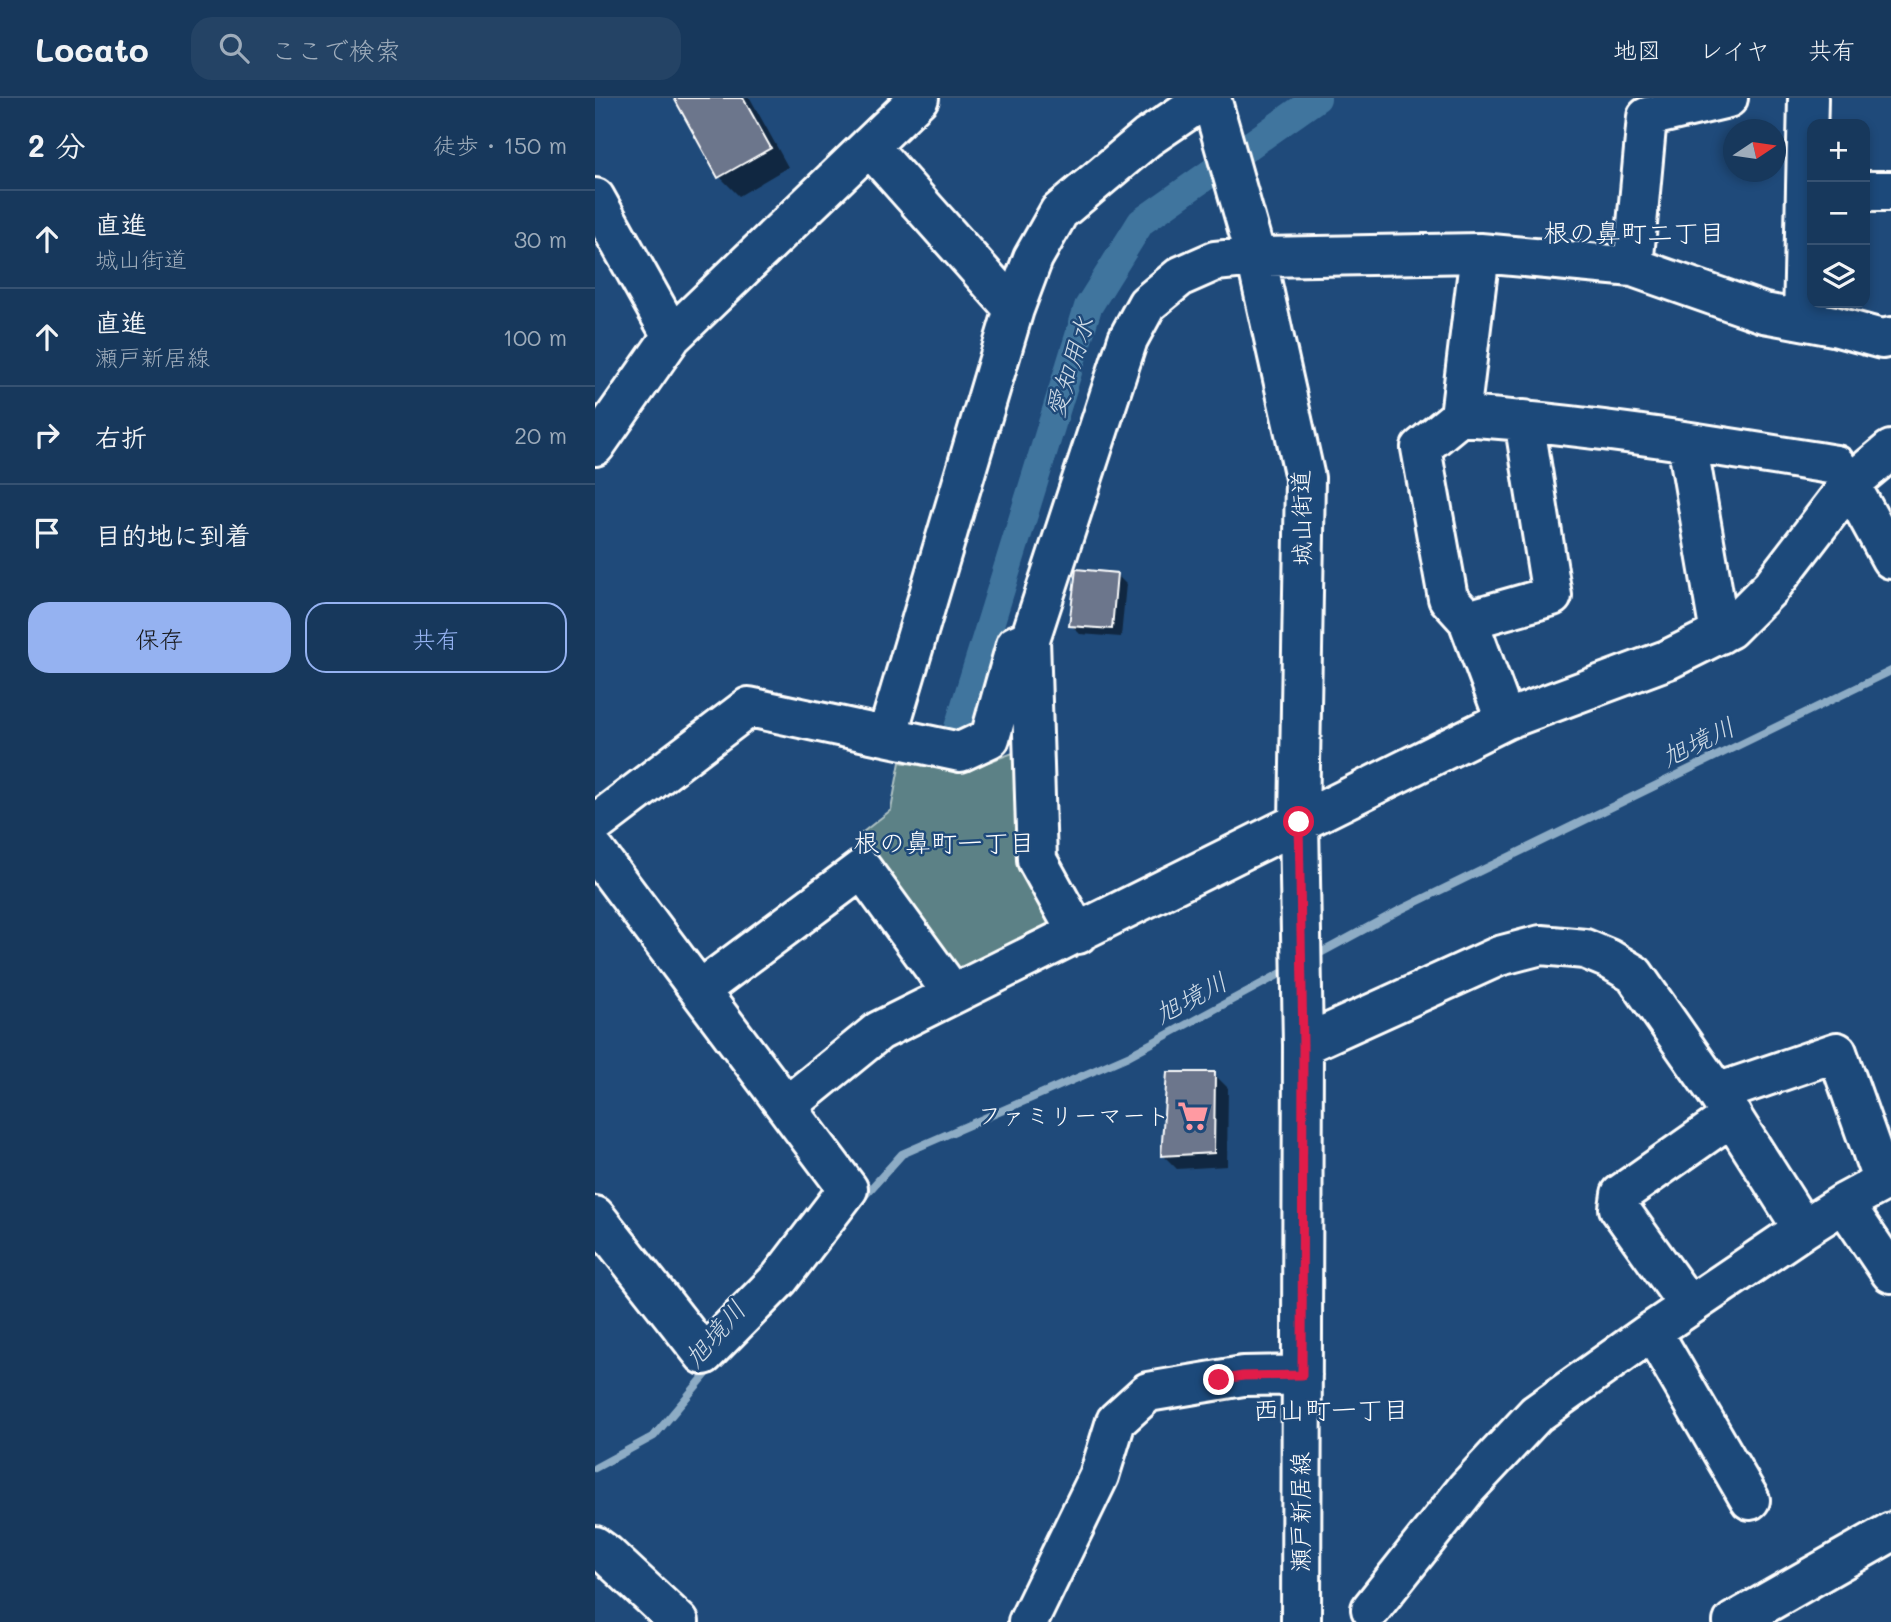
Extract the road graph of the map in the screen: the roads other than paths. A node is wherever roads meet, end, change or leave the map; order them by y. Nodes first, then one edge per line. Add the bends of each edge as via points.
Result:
1 (919, 98) edge
2 (1728, 98) edge
3 (1808, 98) edge
4 (1211, 105) edge
5 (869, 146) junction
6 (1809, 182) edge
7 (1870, 191) edge
8 (1891, 191) edge
9 (595, 198) edge
10 (1807, 234) edge
11 (1480, 253) junction
12 (1257, 257) junction
13 (1633, 267) junction
14 (1014, 309) junction
15 (1803, 320) junction
16 (672, 335) junction
17 (1891, 337) edge
18 (1460, 416) junction
19 (1524, 420) junction
20 (1688, 442) junction
21 (595, 446) edge
22 (1891, 450) edge
23 (1850, 484) junction
24 (1890, 554) edge
25 (1468, 620) junction
26 (1720, 634) junction
27 (1030, 639) junction
28 (1505, 720) junction
29 (887, 736) junction
30 (1299, 822) junction
31 (595, 824) edge
32 (595, 851) edge
33 (1078, 934) junction
34 (1301, 965) joint
35 (700, 990) junction
36 (953, 994) junction
37 (1303, 1045) junction
38 (1724, 1105) junction
39 (787, 1106) junction
40 (1887, 1181) edge
41 (1844, 1202) junction
42 (595, 1216) edge
43 (1803, 1229) junction
44 (1891, 1272) edge
45 (1689, 1306) junction
46 (1652, 1331) junction
47 (1302, 1375) junction
48 (1750, 1500) dead end
49 (1891, 1532) edge
50 (599, 1557) edge
51 (1371, 1609) dead end
52 (1749, 1618) edge
53 (679, 1622) edge
54 (1028, 1622) edge
55 (1301, 1622) edge

1 - 5 street
2 - 13 street via 1647,117
3 - 6 street
4 - 12 street, 城山街道
4 - 14 street via 1147,138 1059,212 1033,258
5 - 14 street
5 - 16 street
7 - 8 street
9 - 16 street
10 - 15 street
11 - 12 street
11 - 13 street
11 - 18 street
12 - 27 street via 1215,261 1181,276 1147,304 1128,339
12 - 30 street, 城山街道 via 1305,478
13 - 15 street via 1764,313
14 - 29 street
15 - 17 street
16 - 21 street
18 - 19 street
18 - 25 street via 1421,449 1448,598
19 - 20 street
19 - 25 street via 1552,596
20 - 23 street via 1836,465
20 - 26 street
22 - 23 street
23 - 24 street
23 - 26 street via 1771,587
25 - 28 street
26 - 28 street via 1669,659
27 - 29 street via 1016,645 990,738 960,751
27 - 33 street via 1037,860
28 - 30 street
29 - 31 street via 749,707
30 - 33 street
30 - 34 street, 城山街道
32 - 35 street
33 - 36 street
34 - 37 street, 瀬戸新居線
35 - 36 street via 862,869
35 - 39 street
36 - 39 street via 879,1031
37 - 38 street via 1499,956 1541,946 1585,949 1634,974
37 - 47 street, 瀬戸新居線
38 - 40 street via 1837,1052
38 - 43 street
38 - 45 street via 1621,1194 1619,1208
39 - 42 street via 848,1189 780,1278 704,1355
40 - 41 street
41 - 43 street
41 - 44 street
43 - 45 street
45 - 46 street
46 - 48 street
46 - 51 street via 1536,1414 1467,1488
47 - 54 street via 1243,1376 1148,1392 1116,1421 1099,1476
47 - 55 street, 瀬戸新居線
49 - 52 street
50 - 53 street

